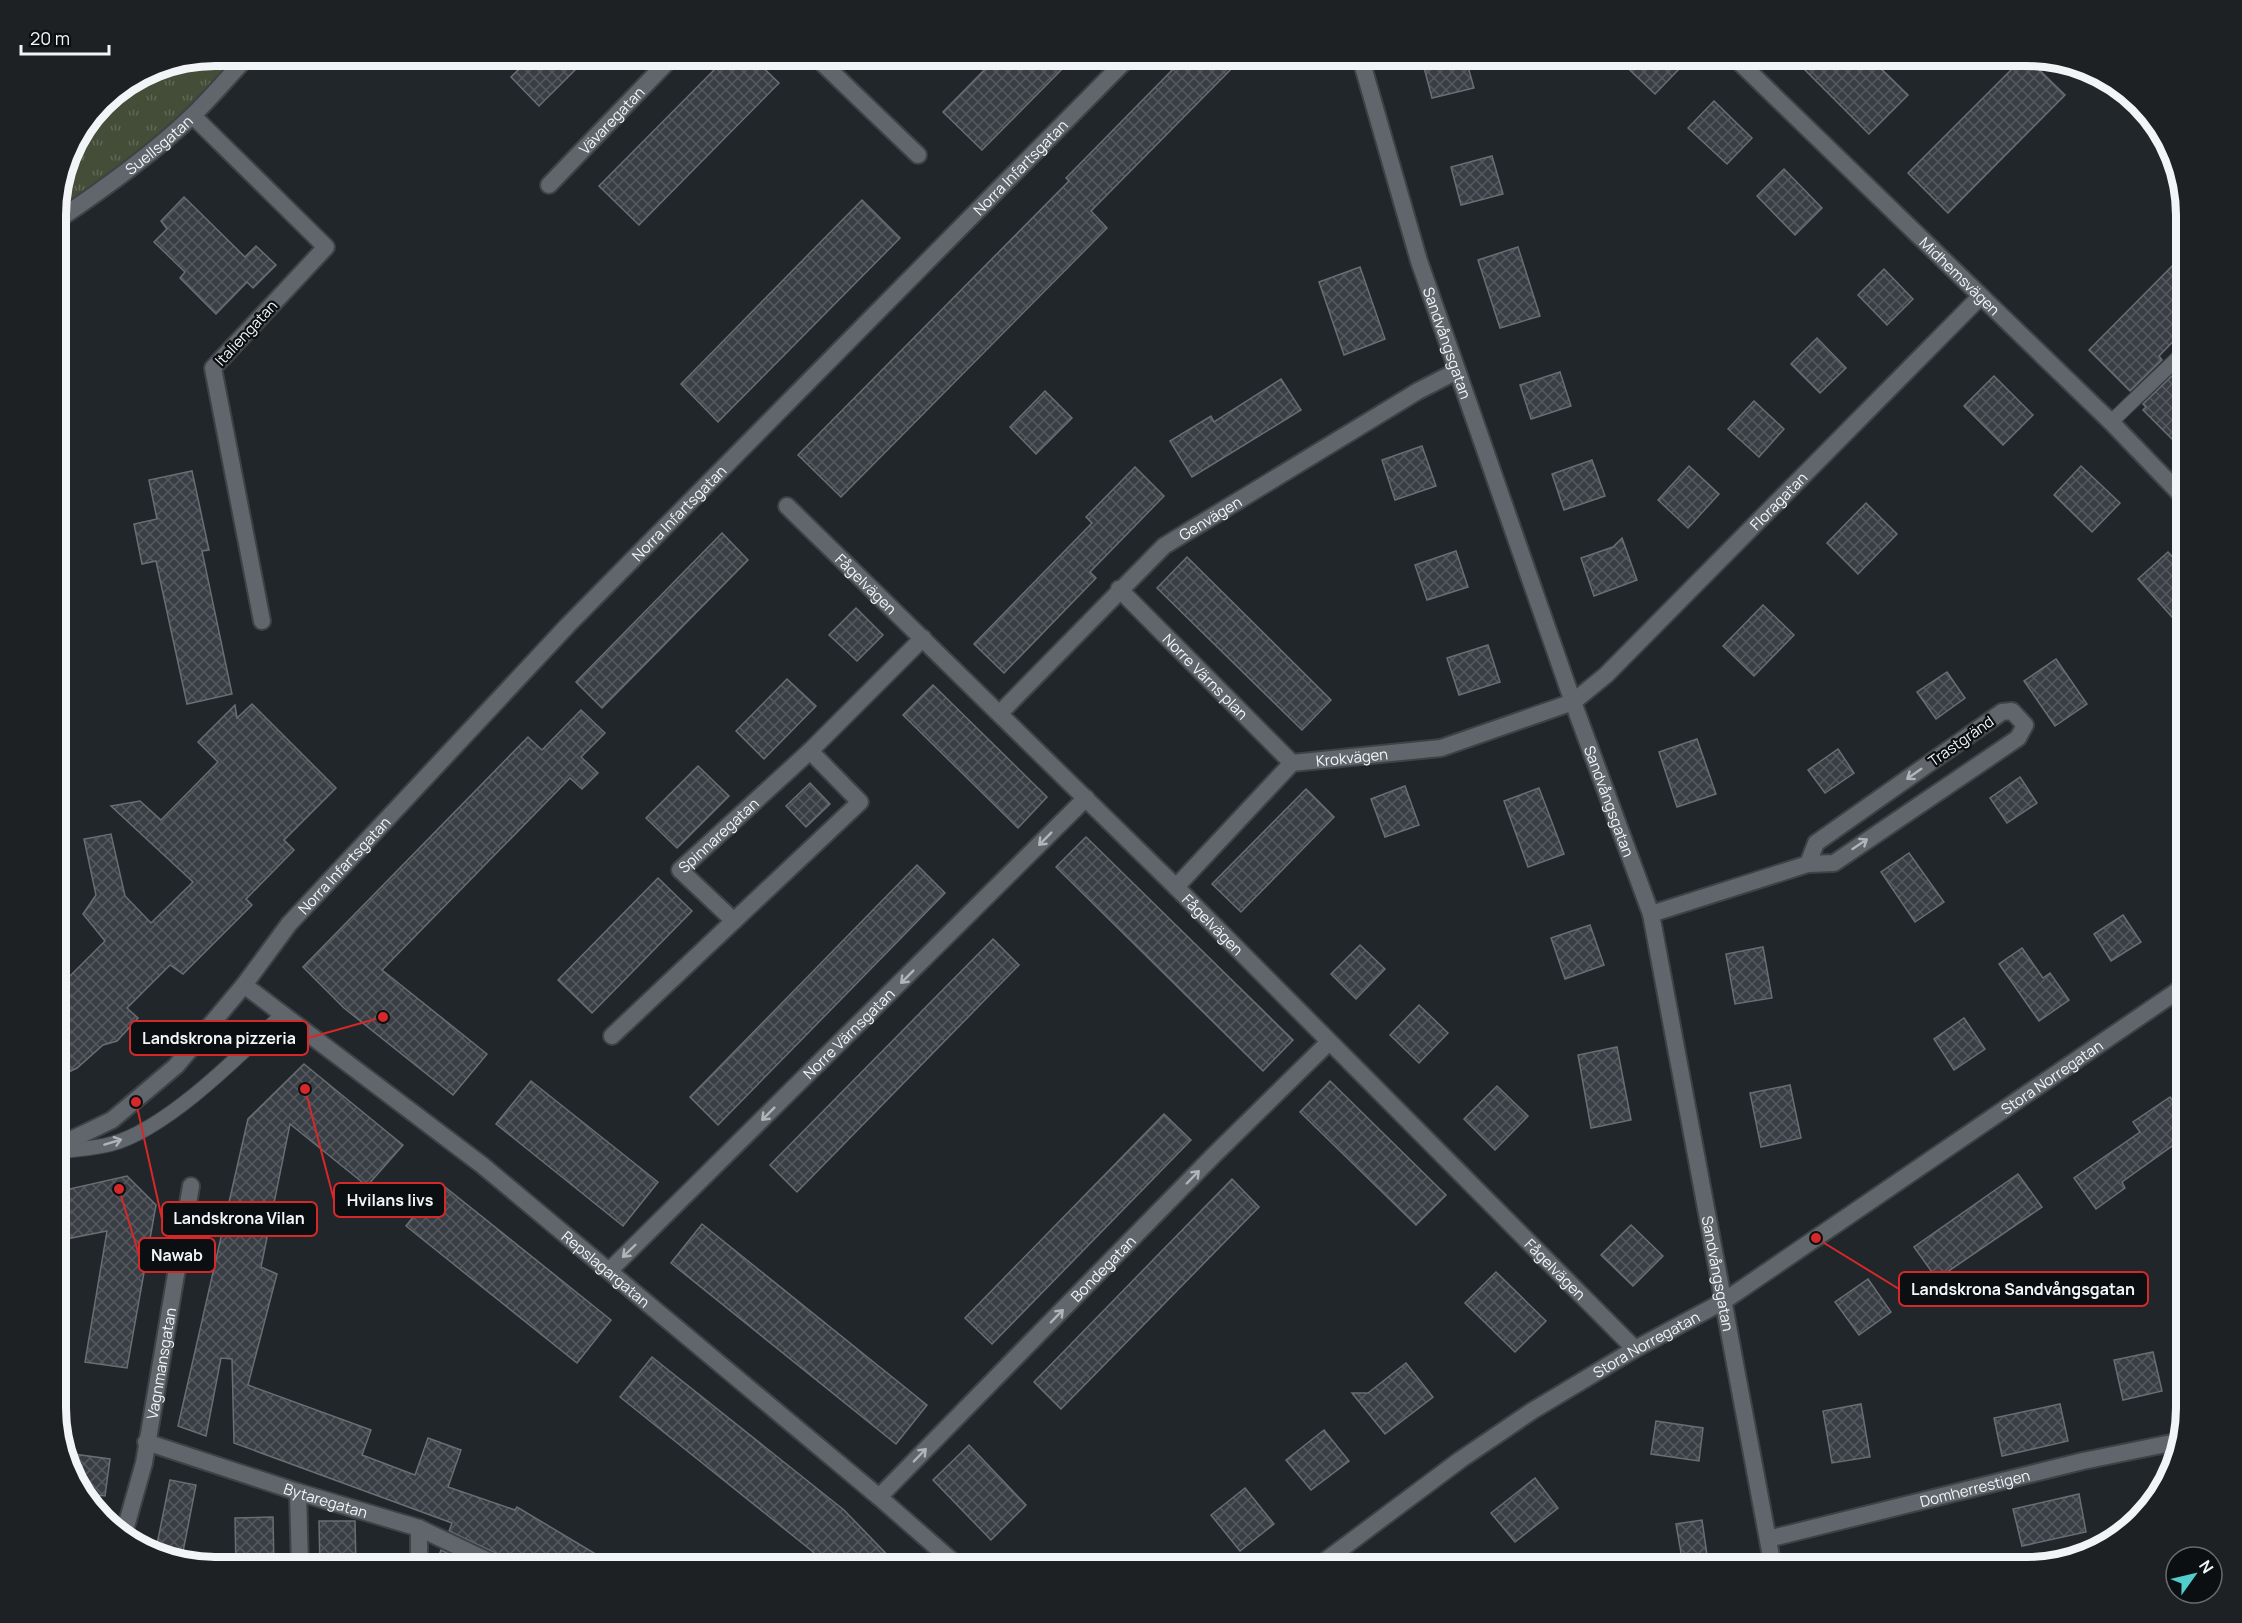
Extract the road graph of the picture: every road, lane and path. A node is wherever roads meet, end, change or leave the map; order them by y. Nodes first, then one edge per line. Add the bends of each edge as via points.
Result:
1 (239, 66) edge
2 (663, 66) edge
3 (825, 66) edge
4 (1120, 66) edge
5 (1363, 66) edge
6 (1743, 66) edge
7 (193, 116) junction
8 (918, 155) dead end
9 (549, 185) dead end
10 (66, 214) edge
11 (1980, 297) junction
12 (2176, 360) edge
13 (1457, 371) junction
14 (2111, 422) junction
15 (2176, 489) edge
16 (787, 506) dead end
17 (1119, 590) junction
18 (262, 621) dead end
19 (923, 638) junction
20 (1573, 702) junction
21 (1000, 713) junction
22 (810, 751) junction
23 (1292, 763) junction
24 (1086, 798) junction
25 (1808, 864) junction
26 (1176, 887) junction
27 (1652, 914) junction
28 (734, 921) junction
29 (244, 985) junction
30 (2176, 993) edge
31 (283, 1014) junction
32 (612, 1036) dead end
33 (1329, 1042) junction
34 (66, 1142) edge
35 (66, 1151) edge
36 (191, 1186) dead end
37 (610, 1270) junction
38 (1724, 1301) junction
39 (1635, 1349) junction
40 (146, 1442) junction
41 (2171, 1443) edge
42 (298, 1492) junction
43 (879, 1497) junction
44 (126, 1527) edge
45 (419, 1528) junction
46 (1768, 1539) junction
47 (300, 1557) edge
48 (419, 1557) edge
49 (478, 1557) edge
50 (947, 1557) edge
51 (1332, 1557) edge
52 (1771, 1557) edge

1 - 7 street, Suellsgatan
2 - 9 street, Vävaregatan
3 - 8 street
4 - 29 street, Norra Infartsgatan via 568,625 289,924
5 - 13 street, Sandvångsgatan via 1419,261
6 - 11 street, Midhemsvägen
7 - 10 street, Suellsgatan via 123,175
7 - 18 street, Italiengatan via 326,247 213,368
11 - 14 street, Midhemsvägen
11 - 20 street, Floragatan via 1606,675
12 - 14 lane
13 - 17 street, Genvägen via 1379,414 1164,546
13 - 20 street, Sandvångsgatan
14 - 15 street, Midhemsvägen
16 - 19 street, Fågelvägen
17 - 21 street, Genvägen
17 - 23 street, Norre Värns plan
19 - 21 street, Fågelvägen
19 - 22 street, Spinnaregatan
20 - 23 street, Krokvägen via 1441,748
20 - 27 street, Sandvångsgatan
21 - 24 street, Fågelvägen
22 - 28 street via 860,802
22 - 28 street, Spinnaregatan via 680,870
23 - 26 street
24 - 26 street, Fågelvägen
24 -> 37 street, Norre Värnsgatan
25 -> 25 street, Trastgränd via 1834,862 2018,738 2025,725 2020,717 2012,711 2002,712 1816,843
25 - 27 street
26 - 33 street, Fågelvägen
27 - 38 street, Sandvångsgatan
28 - 32 street
29 - 31 street, Repslagargatan
29 - 34 street, Norra Infartsgatan via 176,1066 136,1102 112,1120
30 - 38 street, Stora Norregatan
35 -> 31 lane via 111,1144 149,1129
31 - 37 street, Repslagargatan via 482,1165
33 - 39 street, Fågelvägen
43 -> 33 street, Bondegatan
36 - 40 street, Vagnmansgatan
37 - 43 street, Repslagargatan
38 - 39 street, Stora Norregatan
38 - 46 street, Sandvångsgatan
39 - 51 street, Stora Norregatan via 1469,1454
40 - 42 street, Bytaregatan
40 - 44 street, Vagnmansgatan
41 - 46 street, Domherrestigen
42 - 45 street, Bytaregatan
42 - 47 street
43 - 50 street, Repslagargatan
45 - 48 street
45 - 49 street, Bytaregatan
46 - 52 street, Sandvångsgatan

